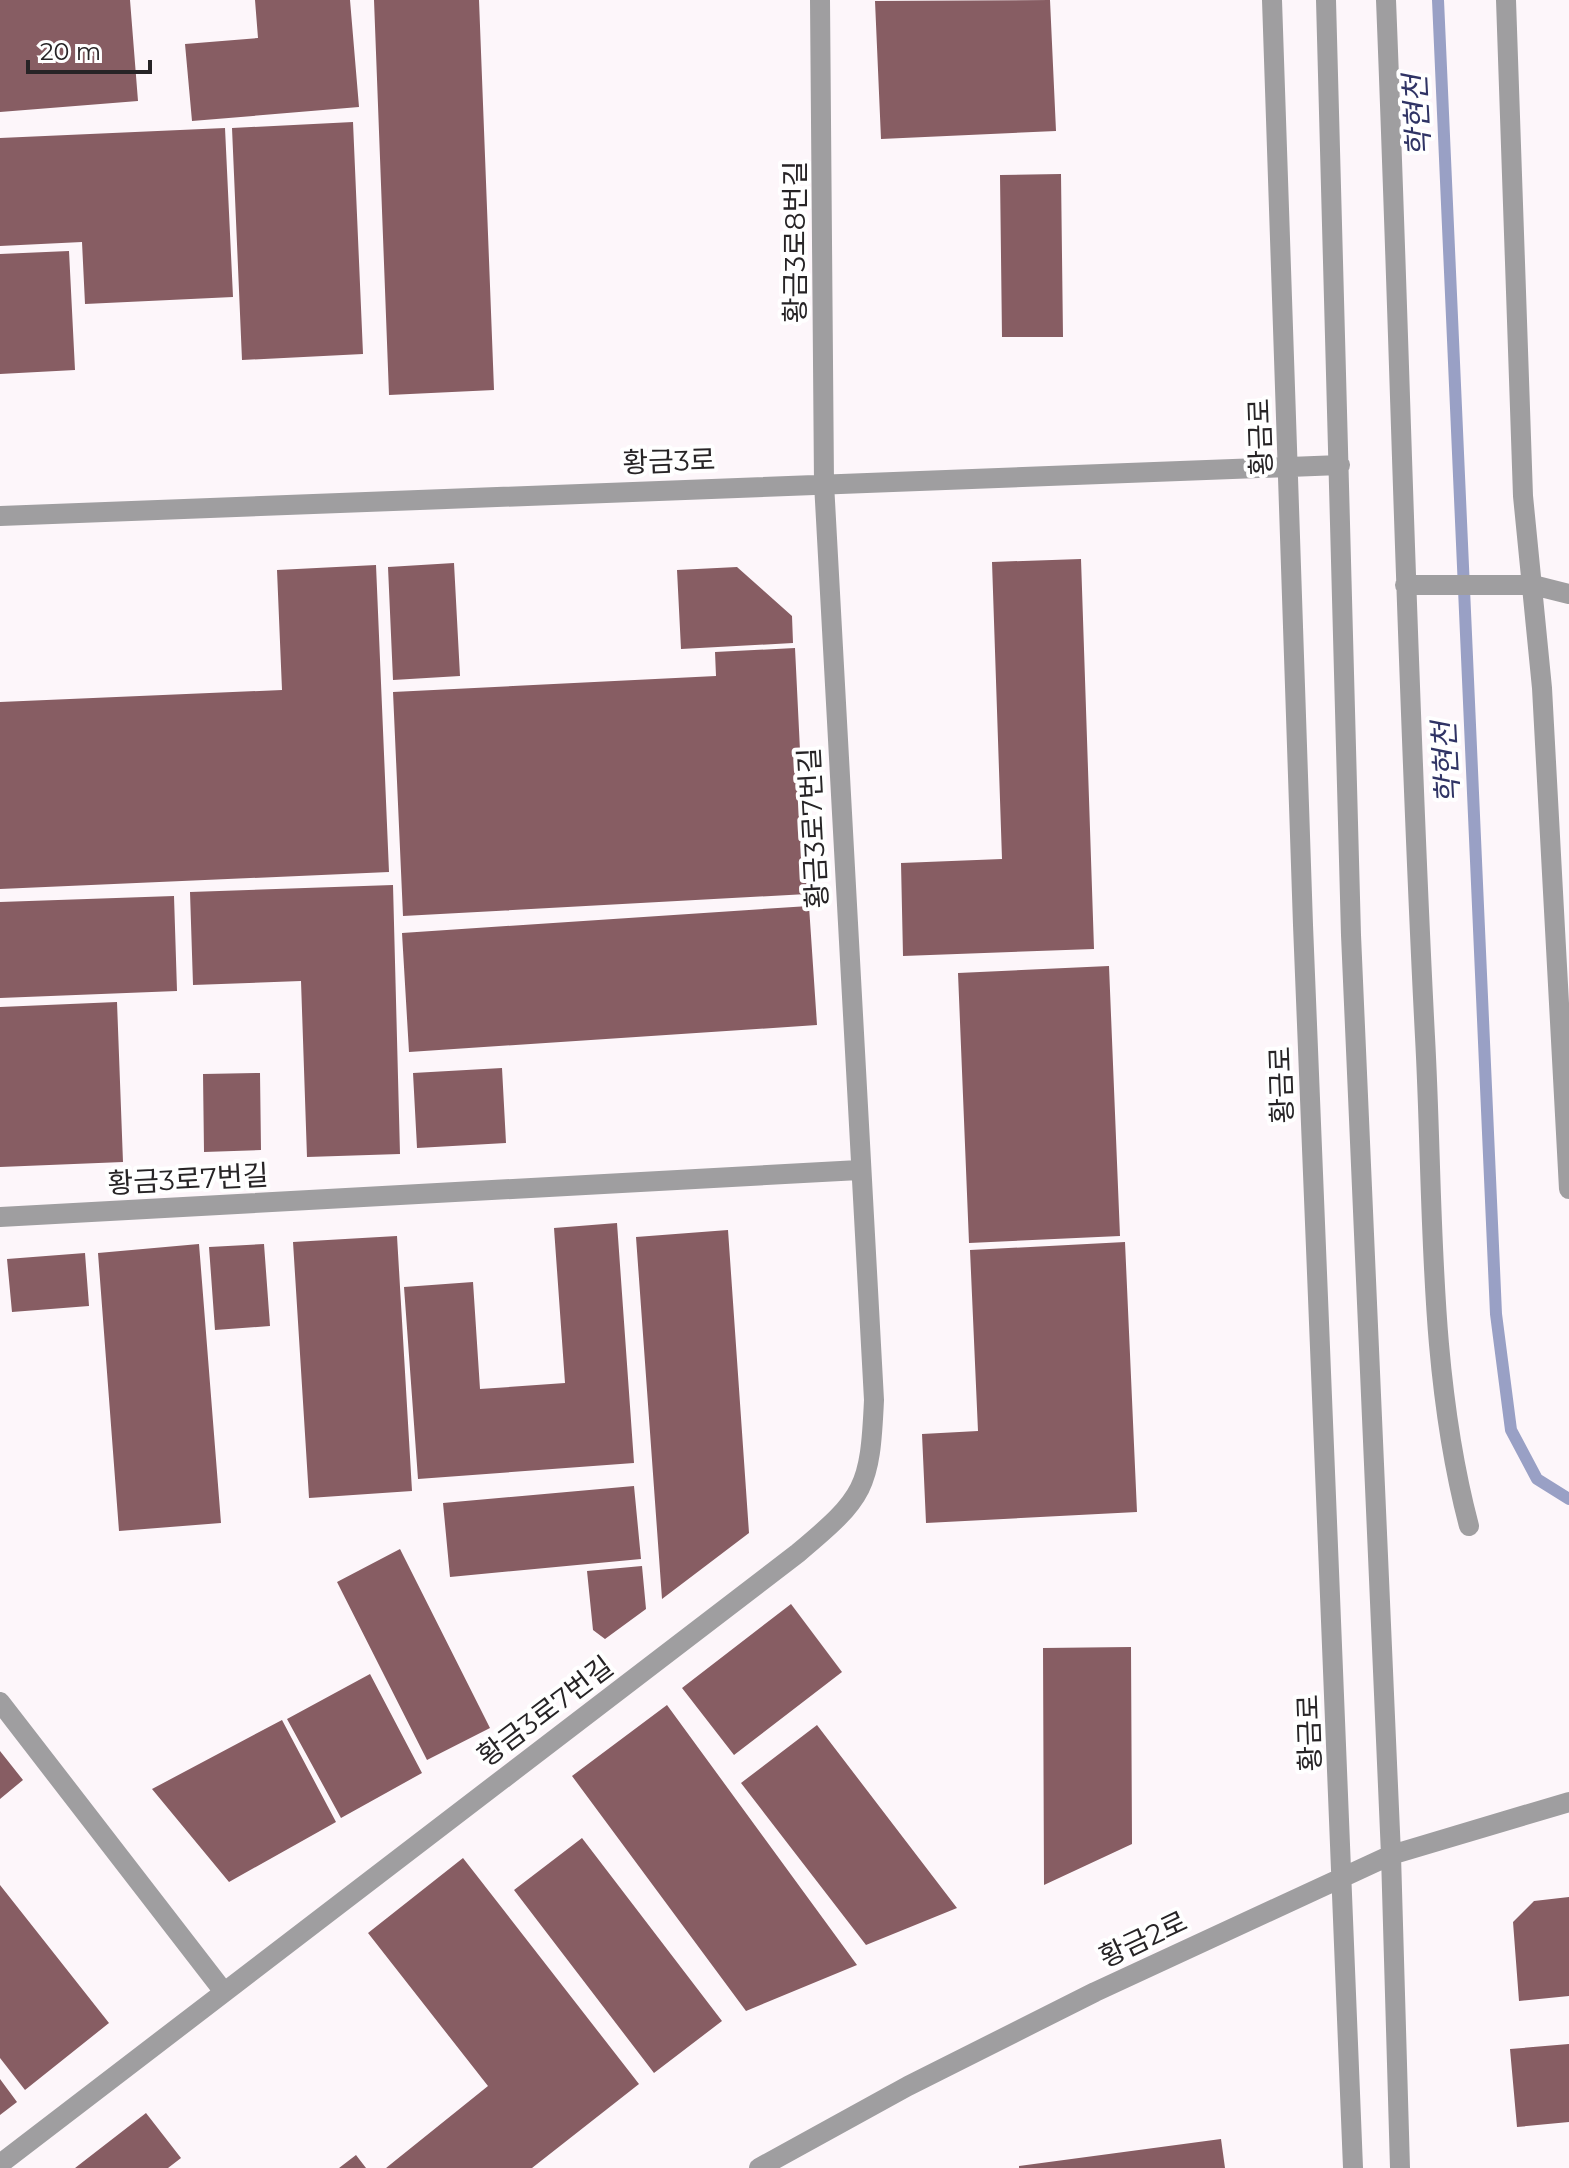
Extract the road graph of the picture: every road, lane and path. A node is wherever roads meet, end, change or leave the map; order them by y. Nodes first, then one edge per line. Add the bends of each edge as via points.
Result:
1 (820, 0) edge
2 (1272, 0) edge
3 (1326, 0) edge
4 (1386, 0) edge
5 (1506, 0) edge
6 (1340, 465) junction
7 (1289, 466) junction
8 (824, 483) junction
9 (0, 516) edge
10 (1405, 585) junction
11 (1533, 585) junction
12 (1569, 594) edge
13 (859, 1170) junction
14 (1569, 1189) edge
15 (0, 1217) edge
16 (1469, 1526) dead end
17 (0, 1702) edge
18 (1569, 1802) edge
19 (1391, 1855) junction
20 (1343, 1878) junction
21 (224, 1992) junction
22 (0, 2164) edge
23 (759, 2168) edge
24 (1353, 2168) edge
25 (1400, 2168) edge

1 - 8 street, 황금3로8번길
2 - 7 street, 황금로
3 - 6 street
4 - 10 street
5 - 11 street via 1521,455
6 - 7 street, 황금3로
6 - 19 street via 1351,935
7 - 8 street, 황금3로
7 - 20 street, 황금로
8 - 9 street, 황금3로
8 - 13 street, 황금3로7번길
10 - 11 street
10 - 16 street via 1440,1365 1452,1462
11 - 12 street
11 - 14 street
13 - 15 street, 황금3로7번길
13 - 21 street, 황금3로7번길 via 874,1400 871,1455 862,1489 838,1520 798,1553
17 - 21 street
18 - 19 street, 황금2로
19 - 20 street, 황금2로
19 - 25 street
20 - 23 street, 황금2로 via 1082,1999
20 - 24 street, 황금로
21 - 22 street, 황금3로7번길

